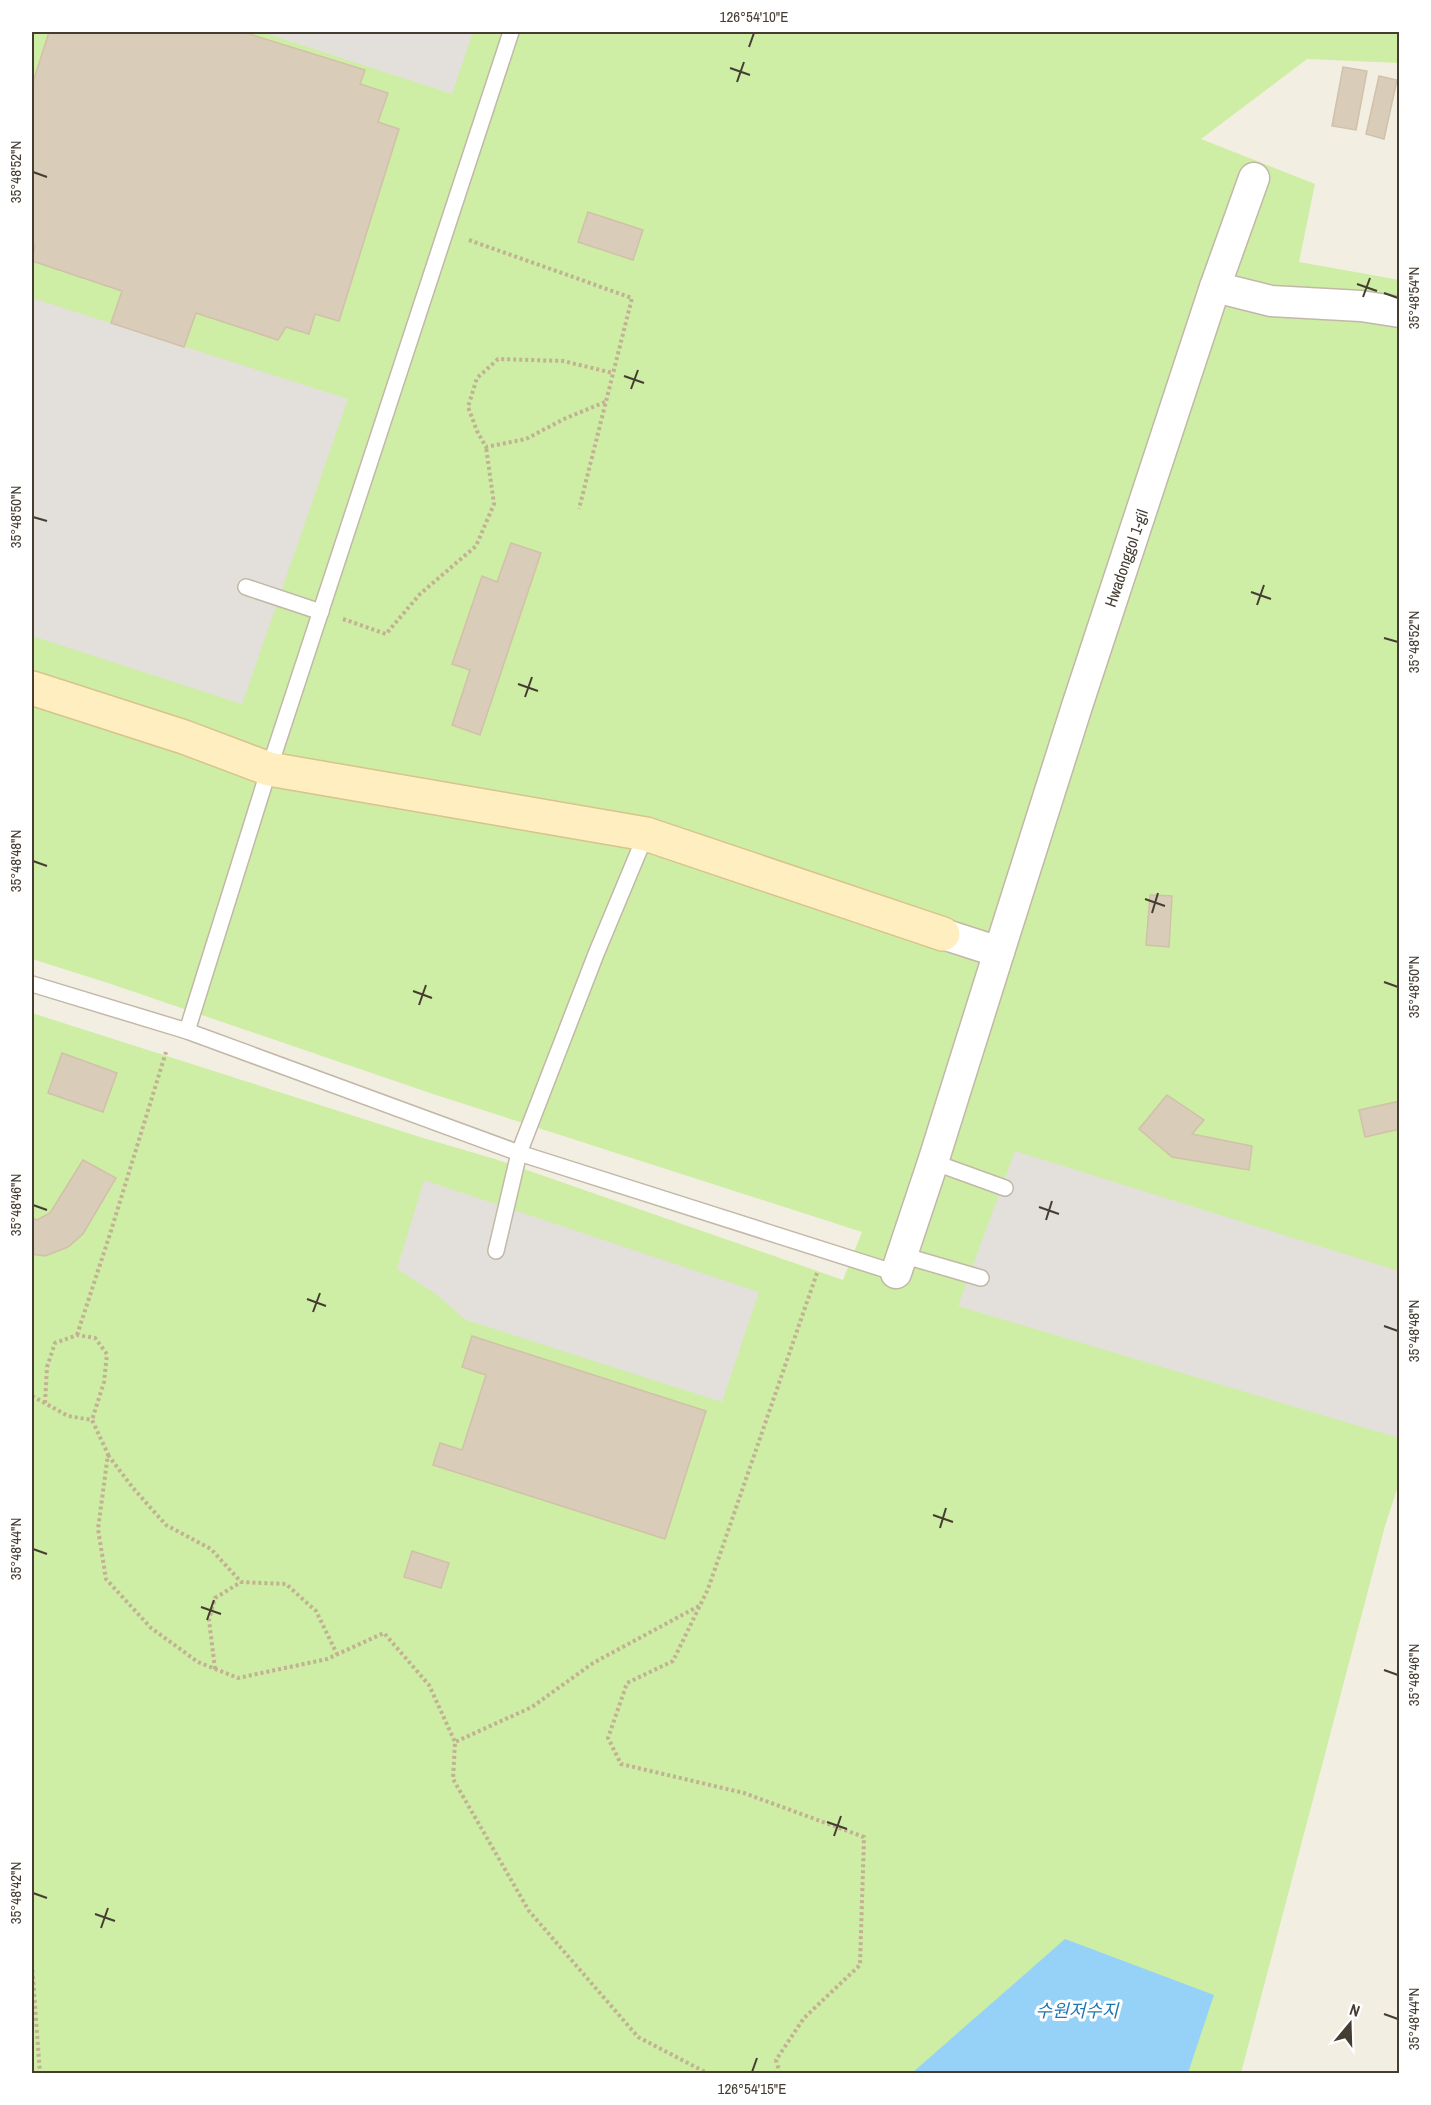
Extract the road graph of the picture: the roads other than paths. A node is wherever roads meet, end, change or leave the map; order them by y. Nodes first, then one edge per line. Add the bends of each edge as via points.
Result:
1 (511, 32) edge
2 (1254, 178) dead end
3 (1215, 287) junction
4 (1400, 312) edge
5 (246, 587) dead end
6 (321, 612) junction
7 (32, 687) edge
8 (269, 769) junction
9 (646, 834) junction
10 (943, 934) joint
11 (999, 952) junction
12 (32, 984) edge
13 (180, 1029) junction
14 (519, 1153) junction
15 (933, 1162) junction
16 (1005, 1188) dead end
17 (496, 1251) dead end
18 (899, 1264) junction
19 (981, 1278) dead end

1 - 6 lane
2 - 3 street, Hwadonggol 1-gil
3 - 4 street via 1271,301
3 - 11 street, Hwadonggol 1-gil
5 - 6 lane
6 - 8 lane
7 - 8 street
8 - 9 street
8 - 13 lane
9 - 10 street
9 - 14 lane
10 - 11 street
11 - 15 street, Hwadonggol 1-gil
12 - 13 lane
13 - 14 lane
14 - 17 lane
14 - 18 lane via 825,1250
15 - 16 lane
15 - 18 street, Hwadonggol 1-gil
18 - 19 lane

